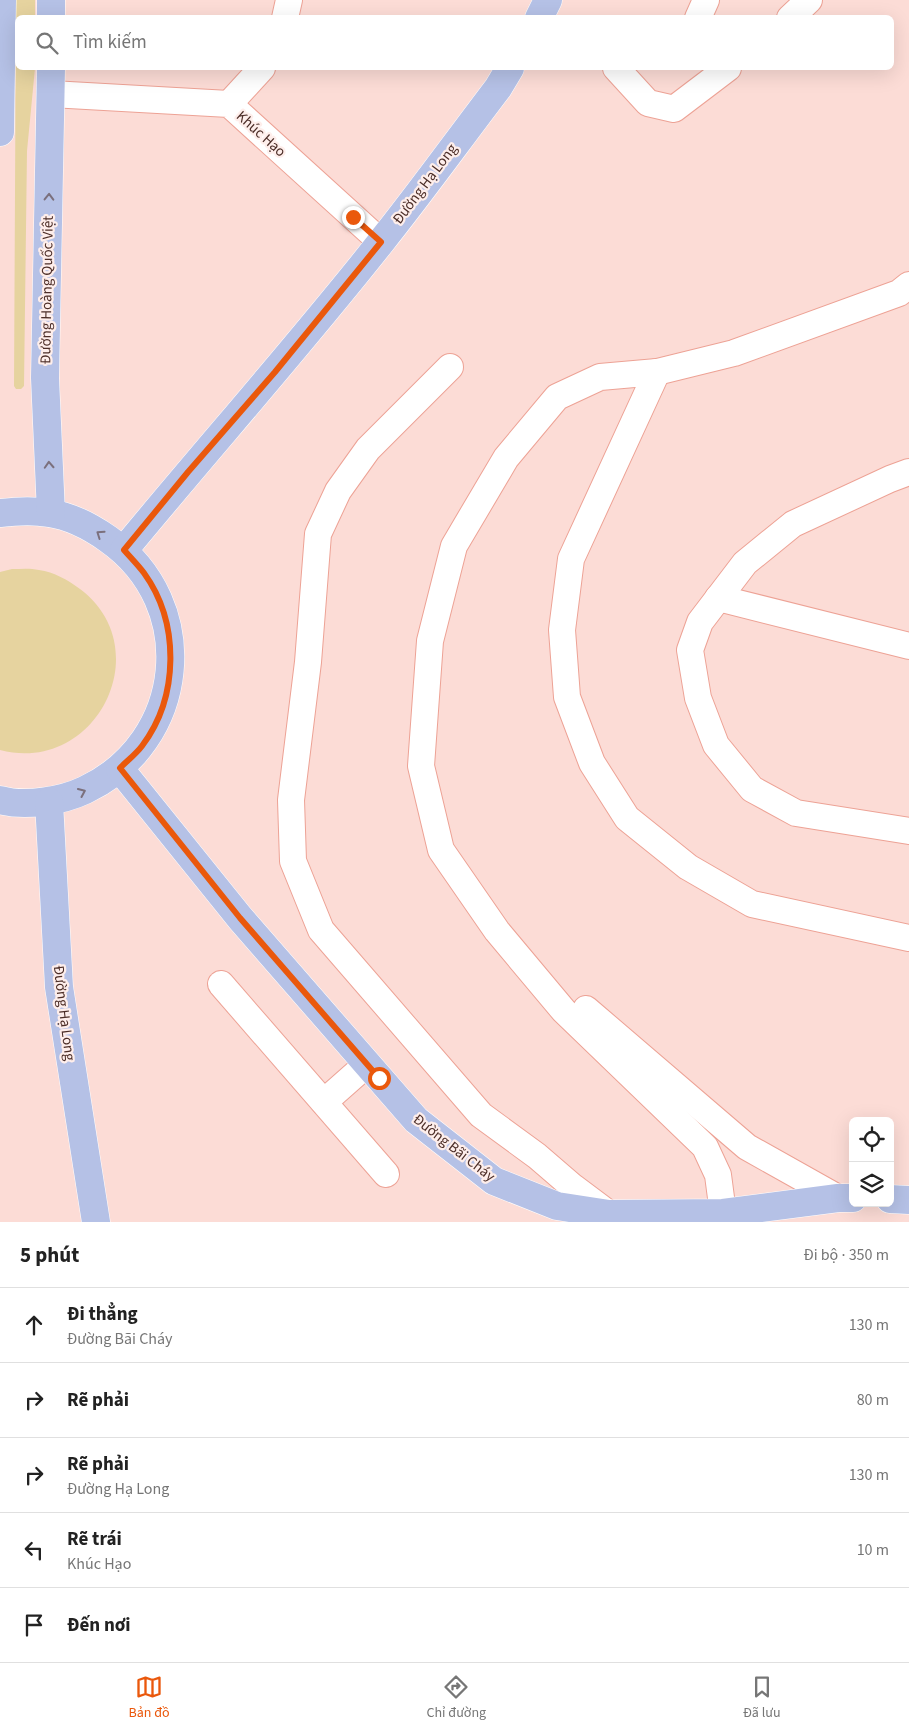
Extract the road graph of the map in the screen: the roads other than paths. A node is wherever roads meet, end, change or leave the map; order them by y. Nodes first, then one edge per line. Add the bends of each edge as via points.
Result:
1 (2, 0) edge
2 (51, 0) edge
3 (290, 0) edge
4 (706, 0) edge
5 (809, 0) edge
6 (51, 15) edge
7 (286, 15) edge
8 (699, 15) edge
9 (793, 15) edge
10 (51, 70) edge
11 (260, 70) edge
12 (509, 70) edge
13 (626, 70) edge
14 (725, 70) edge
15 (51, 94) junction
16 (229, 104) junction
17 (0, 132) edge
18 (381, 242) junction
19 (909, 285) edge
20 (450, 367) dead end
21 (657, 372) junction
22 (909, 472) edge
23 (0, 513) edge
24 (51, 513) junction
25 (124, 550) junction
26 (718, 598) junction
27 (909, 646) edge
28 (120, 768) junction
29 (0, 800) edge
30 (49, 802) junction
31 (909, 831) edge
32 (497, 931) junction
33 (909, 938) edge
34 (221, 984) dead end
35 (367, 1064) junction
36 (324, 1102) junction
37 (386, 1174) dead end
38 (845, 1198) edge
39 (894, 1199) edge
40 (909, 1200) edge
41 (722, 1213) junction
42 (609, 1214) junction
43 (96, 1222) edge

1 - 17 main road
2 - 6 main road
3 - 7 street
4 - 8 street
5 - 9 street
10 - 15 main road, Đường Hoàng Quốc Việt
11 - 16 street
12 - 18 main road, Đường Hạ Long
13 - 14 street via 648,103 674,109
15 - 16 street, Khúc Hạo
24 -> 15 main road, Đường Hoàng Quốc Việt via 44,378
16 - 18 street, Khúc Hạo
18 - 25 main road, Đường Hạ Long
19 - 21 street via 899,293 734,353
20 - 42 street via 368,450 338,491 318,534 308,662 291,800 293,861 321,930 481,1115
21 - 32 street via 600,377 557,397 506,458 454,546 430,641 421,766 441,850
21 - 33 street via 571,559 562,630 567,697 592,763 627,818 688,867 752,904
22 - 26 street via 793,524 745,563
23 - 24 main road
25 -> 24 main road via 90,527
25 - 28 main road via 144,573 160,600 171,660 168,691 157,720 142,746
26 - 27 street
26 - 31 street via 700,622 690,650 698,698 716,745 752,789 796,813
30 -> 28 main road via 99,784
28 - 35 main road, Đường Bãi Cháy via 240,918
29 - 30 main road
30 - 43 main road, Đường Hạ Long via 59,987
32 - 38 street via 747,1147
32 - 41 street via 564,1011 705,1147 718,1175
34 - 36 street
35 - 36 street
35 - 42 main road, Đường Bãi Cháy via 416,1120 494,1181 557,1206
36 - 37 street
38 - 41 main road, Đường Bãi Cháy
39 - 40 main road
41 - 42 main road, Đường Bãi Cháy

